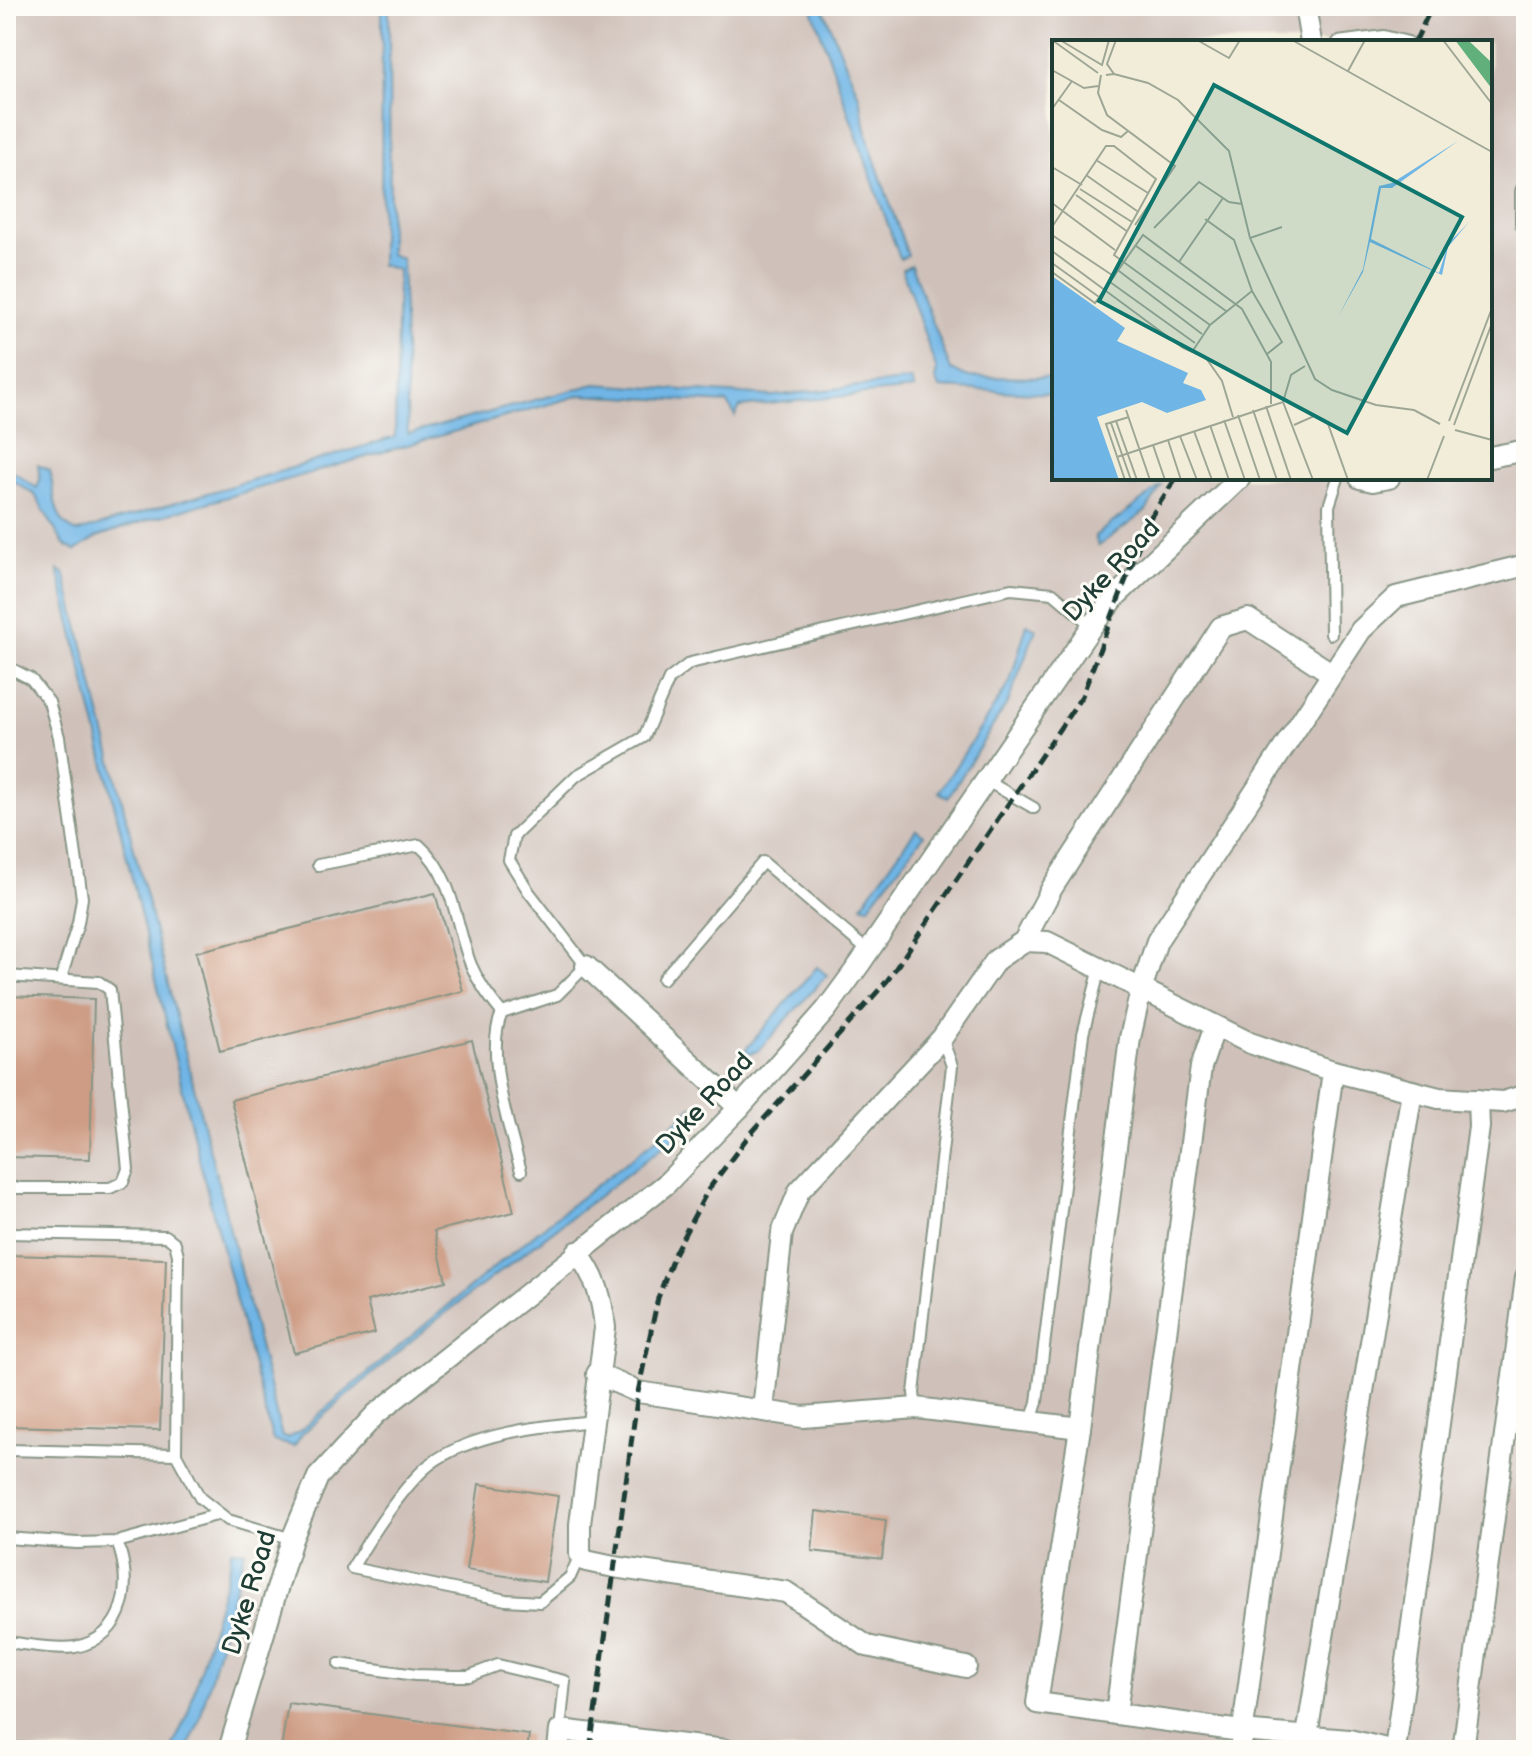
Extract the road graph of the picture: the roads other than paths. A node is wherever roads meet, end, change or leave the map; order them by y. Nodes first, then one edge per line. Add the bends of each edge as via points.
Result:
1 (1305, 6) edge
2 (1311, 40) edge
3 (1353, 40) edge
4 (1400, 40) edge
5 (1526, 192) edge
6 (1526, 223) edge
7 (1526, 450) edge
8 (1492, 457) edge
9 (1238, 480) edge
10 (1337, 480) edge
11 (1526, 565) edge
12 (1092, 626) junction
13 (1331, 634) dead end
14 (6, 666) edge
15 (1331, 673) junction
16 (987, 781) junction
17 (1034, 808) dead end
18 (318, 865) dead end
19 (1024, 941) junction
20 (868, 951) junction
21 (586, 966) junction
22 (1100, 968) junction
23 (6, 976) edge
24 (61, 978) junction
25 (663, 979) dead end
26 (1141, 990) junction
27 (502, 1013) junction
28 (1215, 1026) junction
29 (942, 1038) junction
30 (1333, 1071) junction
31 (1412, 1091) junction
32 (1526, 1095) edge
33 (1478, 1100) junction
34 (739, 1108) junction
35 (521, 1171) dead end
36 (6, 1188) edge
37 (6, 1233) edge
38 (577, 1252) junction
39 (1526, 1278) edge
40 (597, 1374) junction
41 (916, 1408) junction
42 (763, 1410) junction
43 (594, 1421) junction
44 (1031, 1422) junction
45 (1080, 1428) junction
46 (6, 1450) edge
47 (176, 1454) junction
48 (220, 1514) junction
49 (6, 1538) edge
50 (292, 1539) junction
51 (117, 1542) junction
52 (580, 1555) junction
53 (6, 1642) edge
54 (339, 1664) dead end
55 (966, 1667) dead end
56 (1116, 1714) junction
57 (1307, 1735) junction
58 (559, 1740) edge
59 (1241, 1740) edge
60 (1349, 1745) edge
61 (6, 1748) edge
62 (59, 1750) edge
63 (229, 1750) edge
64 (725, 1750) edge
65 (1392, 1750) edge
66 (1463, 1750) edge

1 - 2 street
3 - 4 lane
5 - 6 street
7 - 8 street
9 - 12 street, Dyke Road via 1117,595
10 - 13 lane via 1329,506
11 - 15 street via 1396,597 1361,630
12 - 16 street, Dyke Road
12 - 21 lane via 1053,593 1011,589 690,663 669,679 644,737 576,776 514,836 509,860
14 - 24 lane via 31,679 49,702 59,737 82,898
15 - 19 street via 1248,619 1221,627 1052,888
15 - 26 street via 1157,941
16 - 17 lane
16 - 20 street, Dyke Road
18 - 27 lane via 419,845 436,861 471,965
19 - 22 street via 1047,942
19 - 29 street via 996,960
20 - 25 lane via 763,862
20 - 34 street, Dyke Road via 826,1010
21 - 27 lane via 557,995
21 - 34 street
22 - 26 street
22 - 44 lane via 1083,1034
23 - 24 lane
24 - 36 lane via 99,982 114,1000 128,1169 123,1182 110,1188
26 - 28 street
26 - 45 street via 1130,1038
27 - 35 lane via 495,1028 499,1070
28 - 30 street
28 - 56 street via 1201,1067
29 - 41 lane via 952,1066
29 - 42 street via 799,1191 782,1233
30 - 31 street
30 - 59 street
31 - 33 street
31 - 57 street
32 - 33 street via 1503,1102
33 - 65 street via 1479,1127
34 - 38 street, Dyke Road via 666,1184
37 - 47 lane via 158,1236 175,1243
38 - 40 street via 602,1297 605,1328
38 - 50 street, Dyke Road via 376,1414 318,1477
39 - 66 street
40 - 42 street via 638,1392
40 - 43 street
41 - 42 street via 803,1417
41 - 44 street
43 - 52 street
43 - 52 lane via 539,1426 462,1447 428,1466 352,1568 506,1600 540,1602 570,1577
44 - 45 street
45 - 56 street via 1037,1703
46 - 47 lane
47 - 48 lane via 200,1498
48 - 50 lane
48 - 51 lane
49 - 51 lane
50 - 63 street, Dyke Road
51 - 53 lane via 125,1562 127,1594 114,1624 74,1647
52 - 55 street via 614,1567 777,1590 814,1608 867,1646
54 - 58 lane via 469,1676 498,1665 565,1681
56 - 59 street
57 - 59 street
57 - 60 street
58 - 64 street
60 - 65 street
61 - 62 lane

